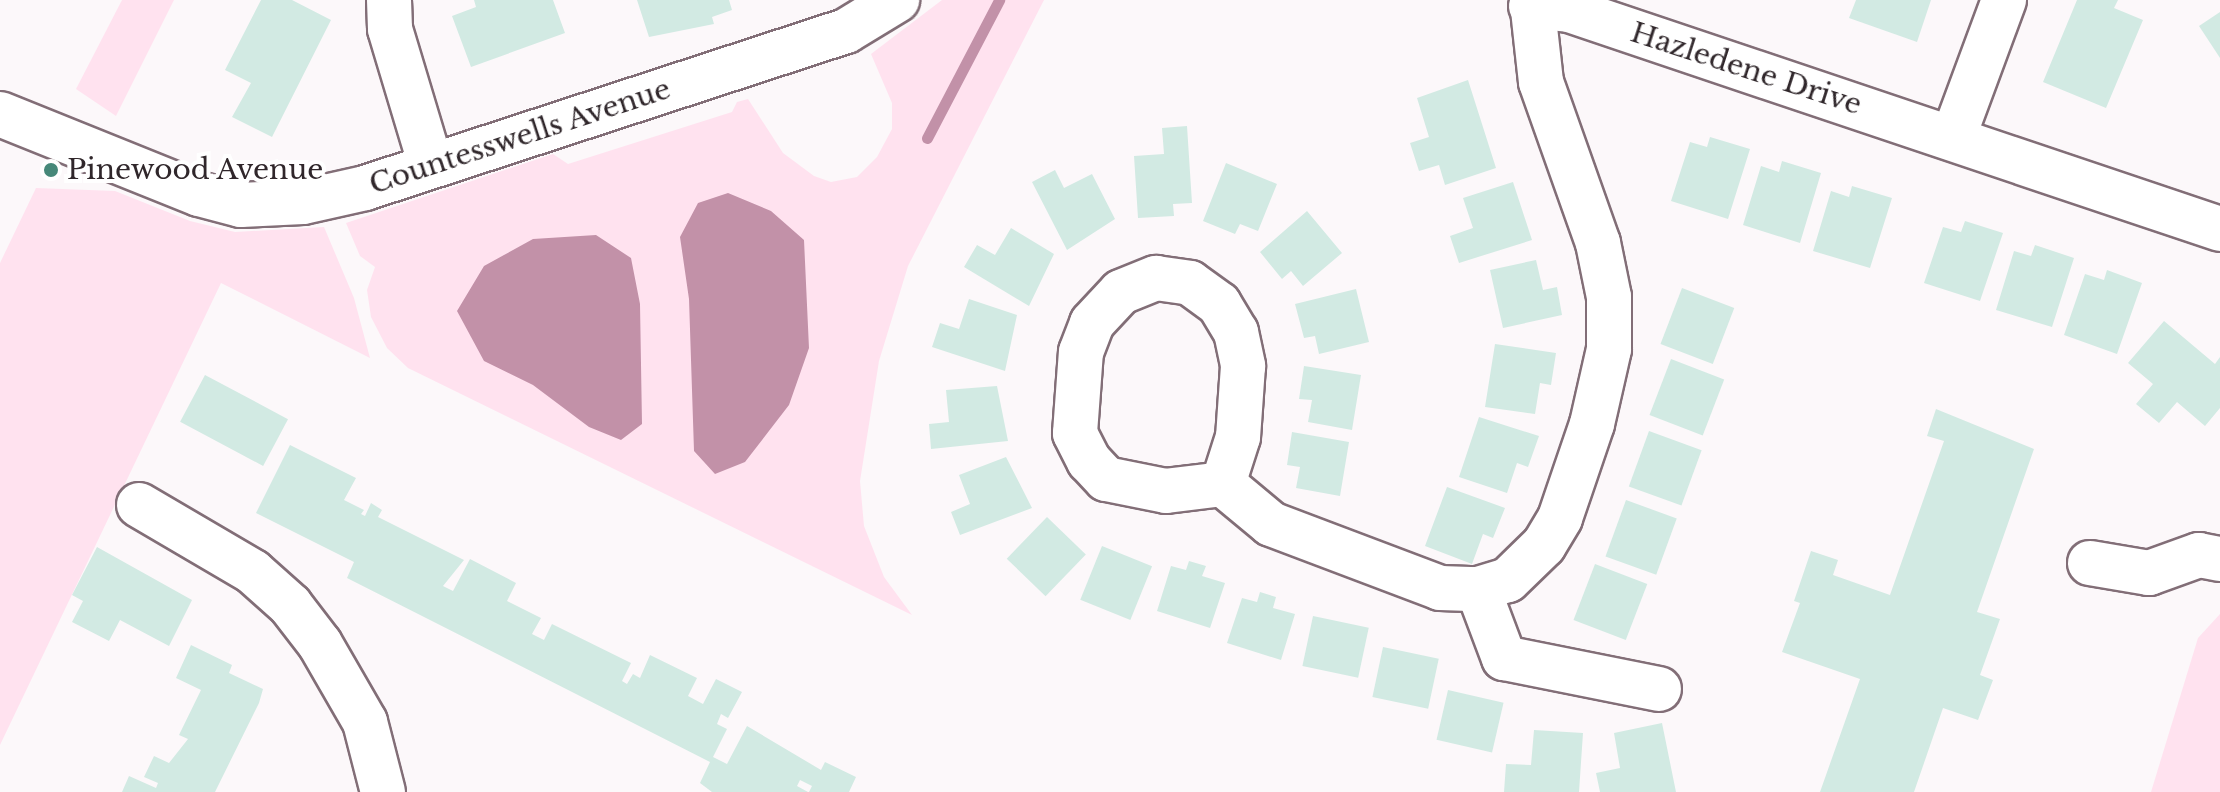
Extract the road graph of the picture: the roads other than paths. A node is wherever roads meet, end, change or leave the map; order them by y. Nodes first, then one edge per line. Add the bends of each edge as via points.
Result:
1 (389, 0) edge
2 (897, 0) edge
3 (2004, 0) edge
4 (1532, 3) edge
5 (0, 114) edge
6 (1953, 138) junction
7 (431, 166) junction
8 (2220, 229) edge
9 (1223, 484) junction
10 (139, 505) dead end
11 (2220, 559) edge
12 (2090, 563) dead end
13 (1493, 584) junction
14 (1659, 689) dead end
15 (383, 792) edge

1 - 7 street via 390,29
2 - 7 street, Countesswells Avenue via 846,31
3 - 6 street
4 - 6 street, Hazledene Drive via 1569,10
4 - 13 street, Hazledene Drive via 1541,82 1561,151 1598,243 1609,297 1609,349 1592,424 1560,518 1530,562
5 - 7 street, Countesswells Avenue via 199,194 241,205 326,199
6 - 8 street, Hazledene Drive
9 - 9 street via 1238,437 1243,366 1236,332 1219,304 1190,283 1156,278 1121,292 1092,323 1081,352 1075,433 1089,461 1106,479 1166,491
9 - 13 street via 1271,524 1440,588
10 - 15 street via 253,572 290,605 320,644 365,722
11 - 12 street via 2199,555 2149,573 2113,571
13 - 14 street via 1504,658

